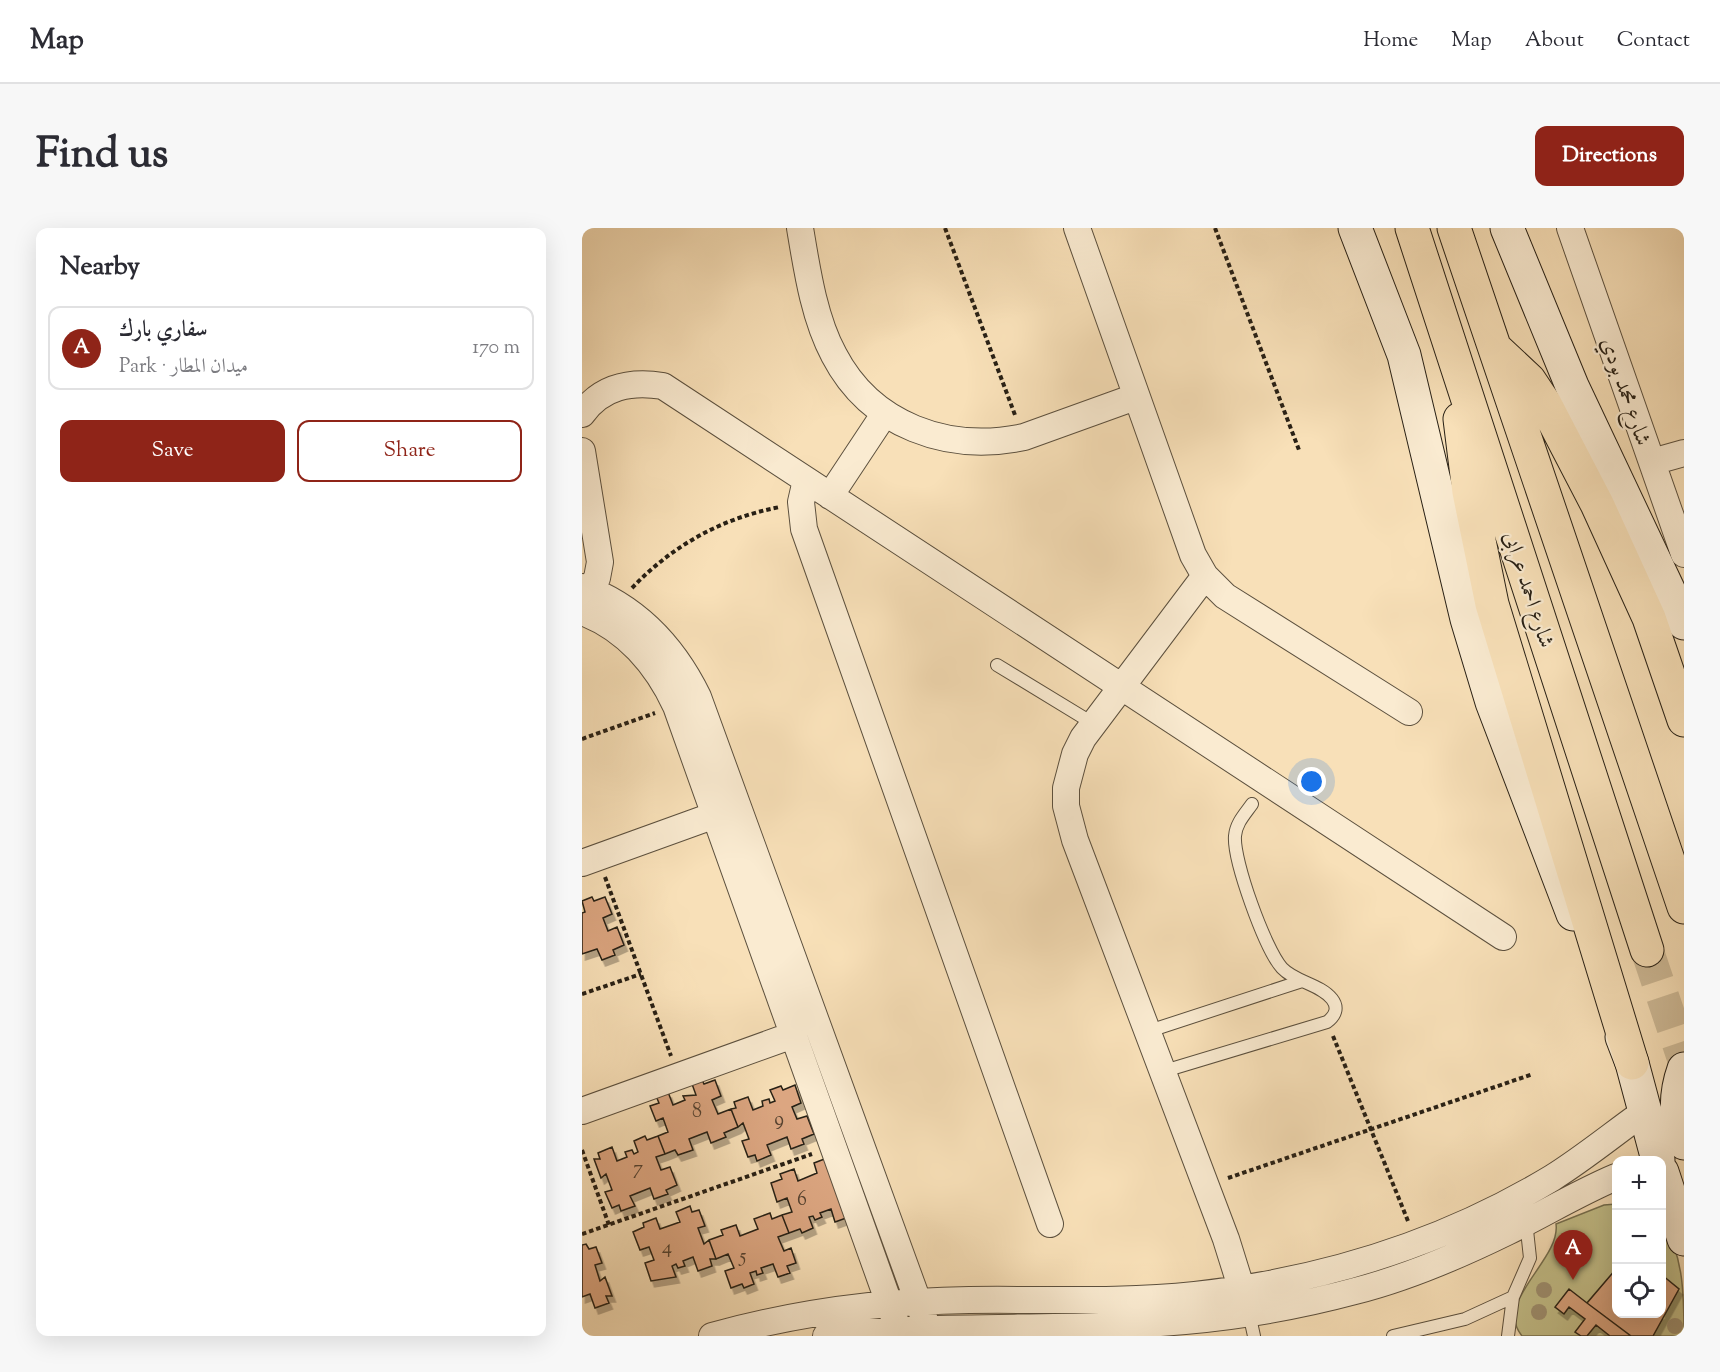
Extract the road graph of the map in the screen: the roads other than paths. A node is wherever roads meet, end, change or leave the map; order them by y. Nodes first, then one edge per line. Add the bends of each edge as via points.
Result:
1 (800, 228) edge
2 (1077, 228) edge
3 (1355, 228) edge
4 (1412, 228) edge
5 (1454, 228) edge
6 (1507, 228) edge
7 (1570, 228) edge
8 (1495, 348) junction
9 (1456, 360) junction
10 (1135, 397) junction
11 (885, 413) junction
12 (582, 414) edge
13 (582, 451) edge
14 (1684, 453) edge
15 (1652, 462) junction
16 (803, 491) junction
17 (830, 496) junction
18 (1684, 554) edge
19 (1205, 576) junction
20 (584, 596) edge
21 (1684, 623) edge
22 (997, 665) dead end
23 (1122, 687) junction
24 (1409, 712) dead end
25 (1684, 720) edge
26 (1094, 724) junction
27 (1252, 804) dead end
28 (715, 815) junction
29 (590, 861) edge
30 (1684, 907) edge
31 (775, 909) junction
32 (751, 918) junction
33 (1503, 937) dead end
34 (1647, 950) tunnel mouth
35 (1302, 981) junction
36 (1146, 1032) junction
37 (793, 1035) junction
38 (1632, 1062) junction
39 (1161, 1072) junction
40 (1680, 1082) edge
41 (582, 1111) edge
42 (1644, 1112) junction
43 (1684, 1143) edge
44 (1658, 1156) edge
45 (1684, 1156) edge
46 (1666, 1160) edge
47 (1612, 1180) edge
48 (1666, 1184) edge
49 (1526, 1221) junction
50 (1050, 1224) dead end
51 (1684, 1239) edge
52 (1241, 1289) junction
53 (1513, 1297) junction
54 (918, 1303) junction
55 (889, 1304) junction
56 (1251, 1325) edge
57 (928, 1329) junction
58 (899, 1330) junction
59 (712, 1336) edge
60 (826, 1336) edge
61 (1393, 1336) edge
62 (1508, 1336) edge

1 - 11 street via 818,311 833,355 851,381
2 - 10 street
3 - 38 street via 1404,356 1467,619 1492,702
4 - 9 highway, شارع احمد عرابى
5 - 8 highway, شارع احمد عرابى
6 - 21 street via 1572,386
7 - 15 street, شارع محمد بودي
8 - 25 highway via 1513,362 1545,404 1597,504 1649,618
8 - 30 highway, شارع احمد عرابى
9 - 34 highway, شارع احمد عرابى
9 - 38 highway via 1469,492 1492,604
10 - 11 street via 1024,437 988,443 952,441 917,431
10 - 19 street via 1193,555
11 - 17 street
12 - 16 street via 591,402 623,385 663,386
13 - 20 street via 600,562 597,578
14 - 15 street
15 - 18 street, شارع محمد بودي
16 - 17 street
16 - 50 street via 804,530
17 - 23 street
19 - 23 street
19 - 24 street via 1225,596
20 - 28 street via 603,622 633,645 658,673 676,706
20 - 31 street via 617,604 650,629 678,661 688,678
22 - 26 lane
23 - 26 street
23 - 33 street
26 - 36 street via 1068,770 1066,806 1072,832
27 - 35 lane via 1235,832 1238,858 1269,951 1283,970
28 - 29 street
28 - 32 street
31 - 32 street
31 - 54 street
32 - 37 street
35 - 36 lane
35 - 39 lane via 1334,1000 1335,1013 1327,1022
36 - 39 street
37 - 41 street
37 - 55 street
38 - 42 street
39 - 52 street
40 - 42 street
40 - 43 street via 1677,1118
42 - 44 street
42 - 52 street via 1526,1193 1417,1243 1348,1266
45 - 46 street
47 - 49 street
48 - 51 street
49 - 53 lane via 1530,1258
49 - 56 street via 1392,1281 1321,1300
52 - 54 street via 1136,1298
52 - 56 street
53 - 61 lane via 1465,1319
53 - 62 lane
54 - 55 street
54 - 57 street
55 - 58 street
55 - 59 street via 814,1314
56 - 57 street via 1164,1322
57 - 58 street
58 - 60 street

